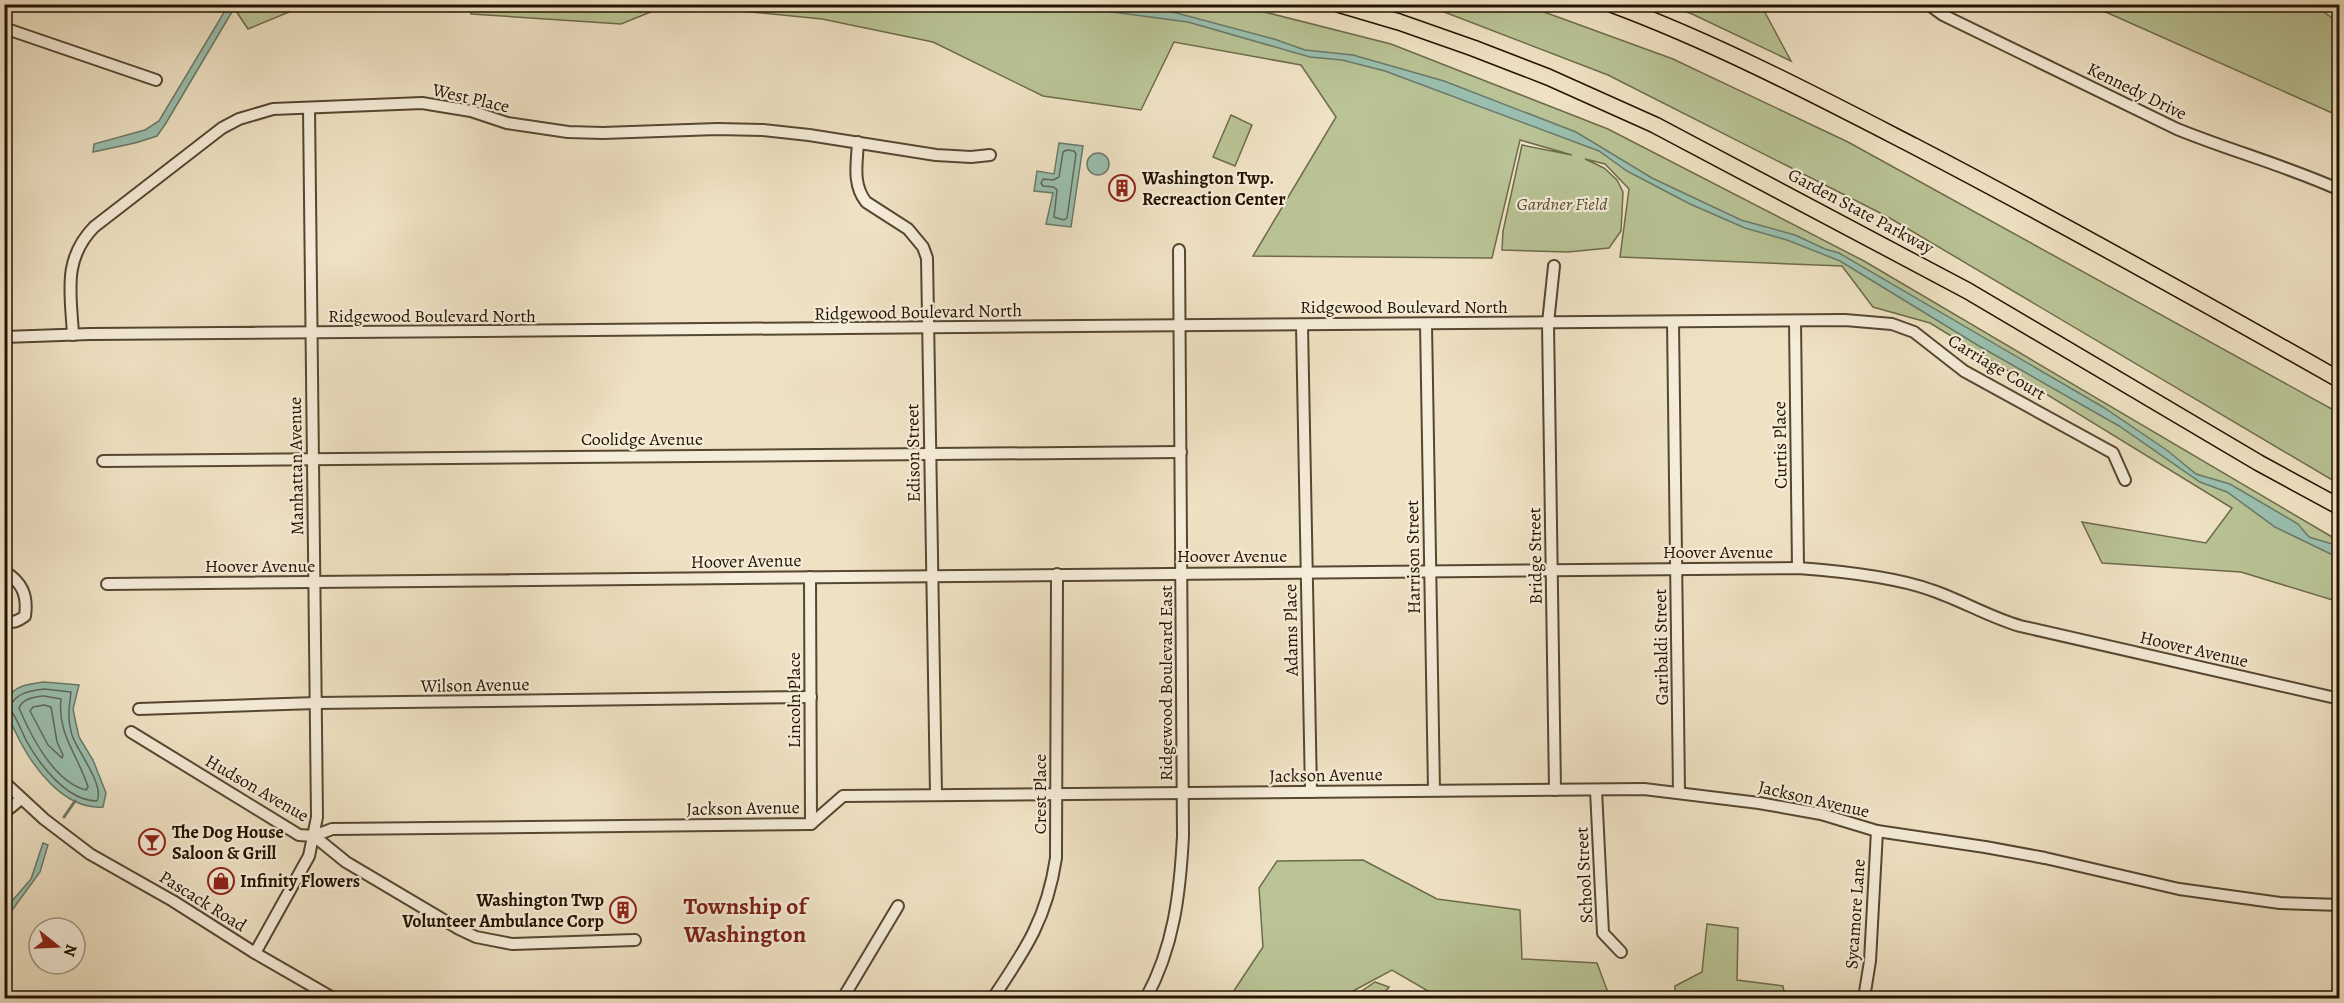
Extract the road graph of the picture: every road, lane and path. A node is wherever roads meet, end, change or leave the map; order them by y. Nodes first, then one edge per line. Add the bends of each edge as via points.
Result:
1 (1338, 4) edge
2 (1611, 4) edge
3 (1928, 4) edge
4 (4, 28) edge
5 (156, 80) dead end
6 (309, 108) junction
7 (858, 142) junction
8 (990, 155) dead end
9 (2340, 190) edge
10 (1179, 250) dead end
11 (1554, 266) dead end
12 (1832, 320) joint
13 (1795, 321) junction
14 (1673, 322) junction
15 (1548, 323) junction
16 (1426, 324) junction
17 (1302, 325) junction
18 (1180, 326) junction
19 (928, 328) junction
20 (311, 333) junction
21 (73, 335) junction
22 (4, 338) edge
23 (2340, 380) edge
24 (1181, 452) junction
25 (930, 454) junction
26 (313, 458) junction
27 (103, 461) dead end
28 (2259, 463) junction
29 (2125, 480) dead end
30 (2340, 507) edge
31 (2340, 515) edge
32 (1798, 568) junction
33 (1676, 569) junction
34 (1552, 570) junction
35 (4, 571) edge
36 (1430, 571) junction
37 (1307, 572) junction
38 (1182, 573) junction
39 (1057, 574) junction
40 (932, 576) junction
41 (810, 577) junction
42 (314, 582) junction
43 (107, 584) dead end
44 (4, 620) edge
45 (811, 698) junction
46 (2340, 699) edge
47 (316, 703) junction
48 (140, 709) dead end
49 (131, 732) dead end
50 (4, 782) edge
51 (1434, 790) junction
52 (1555, 790) junction
53 (1596, 790) junction
54 (1311, 792) junction
55 (1679, 792) junction
56 (1184, 793) junction
57 (1056, 794) junction
58 (936, 795) junction
59 (21, 799) junction
60 (4, 813) edge
61 (811, 824) junction
62 (1877, 831) junction
63 (314, 836) junction
64 (2340, 904) edge
65 (898, 906) dead end
66 (635, 940) dead end
67 (1621, 952) dead end
68 (255, 953) junction
69 (2340, 994) edge
70 (333, 999) edge
71 (843, 999) edge
72 (993, 999) edge
73 (1146, 999) edge
74 (1864, 999) edge
75 (2338, 999) edge

1 - 28 highway, Garden State Parkway via 1473,48 1655,125 1968,291
2 - 23 highway via 1731,54 1852,114
3 - 9 street, Kennedy Drive via 1943,15 2177,129
4 - 5 street
6 - 7 street, West Place via 422,103 471,111 507,123 568,132 763,130
6 - 20 street, Manhattan Avenue
6 - 21 street, West Place via 259,112 222,128 94,227 81,243 70,275
7 - 8 street, West Place via 936,155
7 - 19 street, Edison Street via 856,178 860,195 908,229 922,247 928,272
10 - 18 street, Ridgewood Boulevard East
11 - 15 street
12 - 13 street, Ridgewood Boulevard North
12 - 29 street, Carriage Court via 1892,324 1914,332 1964,371 2113,453
13 - 14 street, Ridgewood Boulevard North
13 - 32 street, Curtis Place
14 - 15 street, Ridgewood Boulevard North
14 - 33 street, Garibaldi Street
15 - 16 street, Ridgewood Boulevard North
15 - 34 street, Bridge Street
16 - 17 street, Ridgewood Boulevard North
16 - 36 street, Harrison Street
17 - 18 street, Ridgewood Boulevard North
17 - 37 street, Adams Place
18 - 19 street, Ridgewood Boulevard North
18 - 24 street, Ridgewood Boulevard East
19 - 20 street, Ridgewood Boulevard North
19 - 25 street, Edison Street
20 - 21 street, Ridgewood Boulevard North
20 - 26 street, Manhattan Avenue
21 - 22 street, Ridgewood Boulevard North
24 - 25 street, Coolidge Avenue
24 - 38 street, Ridgewood Boulevard East
25 - 26 street, Coolidge Avenue
25 - 40 street, Edison Street
26 - 27 street, Coolidge Avenue
26 - 42 street, Manhattan Avenue
28 - 30 highway, Garden State Parkway
28 - 31 highway
32 - 33 street, Hoover Avenue
32 - 46 street, Hoover Avenue via 1928,588 2020,626
33 - 34 street, Hoover Avenue
33 - 55 street, Garibaldi Street
34 - 36 street, Hoover Avenue
34 - 52 street, Bridge Street
35 - 44 street via 17,579 26,608 25,616 16,622
36 - 37 street, Hoover Avenue
36 - 51 street, Harrison Street
37 - 38 street, Hoover Avenue
37 - 54 street, Adams Place
38 - 39 street, Hoover Avenue
38 - 56 street, Ridgewood Boulevard East
39 - 40 street, Hoover Avenue
39 - 57 street, Crest Place
40 - 41 street, Hoover Avenue
40 - 58 street, Edison Street
41 - 42 street, Hoover Avenue
41 - 45 street, Lincoln Place
42 - 43 street, Hoover Avenue
42 - 47 street, Manhattan Avenue
45 - 47 street, Wilson Avenue
45 - 61 street, Lincoln Place
47 - 48 street, Wilson Avenue
47 - 63 street, Manhattan Avenue
49 - 63 street, Hudson Avenue via 299,835
50 - 59 street, Pascack Road
51 - 52 street, Jackson Avenue
51 - 54 street, Jackson Avenue
52 - 53 street, Jackson Avenue
53 - 55 street, Jackson Avenue
53 - 67 street, School Street via 1603,933
54 - 56 street, Jackson Avenue
55 - 62 street, Jackson Avenue via 1800,810
56 - 57 street, Jackson Avenue
56 - 73 street, Ridgewood Boulevard East via 1176,913 1171,939
57 - 58 street, Jackson Avenue
57 - 72 street, Crest Place via 1056,858 1046,905 1026,948
58 - 61 street, Jackson Avenue via 843,796
59 - 60 street
59 - 68 street, Pascack Road via 90,854
61 - 63 street, Jackson Avenue via 332,829
62 - 64 street, Jackson Avenue via 2005,850 2219,896
62 - 74 street, Sycamore Lane via 1870,961
63 - 66 street, Hudson Avenue via 345,862 476,937 512,944
63 - 68 street, Manhattan Avenue via 309,856
65 - 71 street
68 - 70 street, Pascack Road
69 - 75 street

